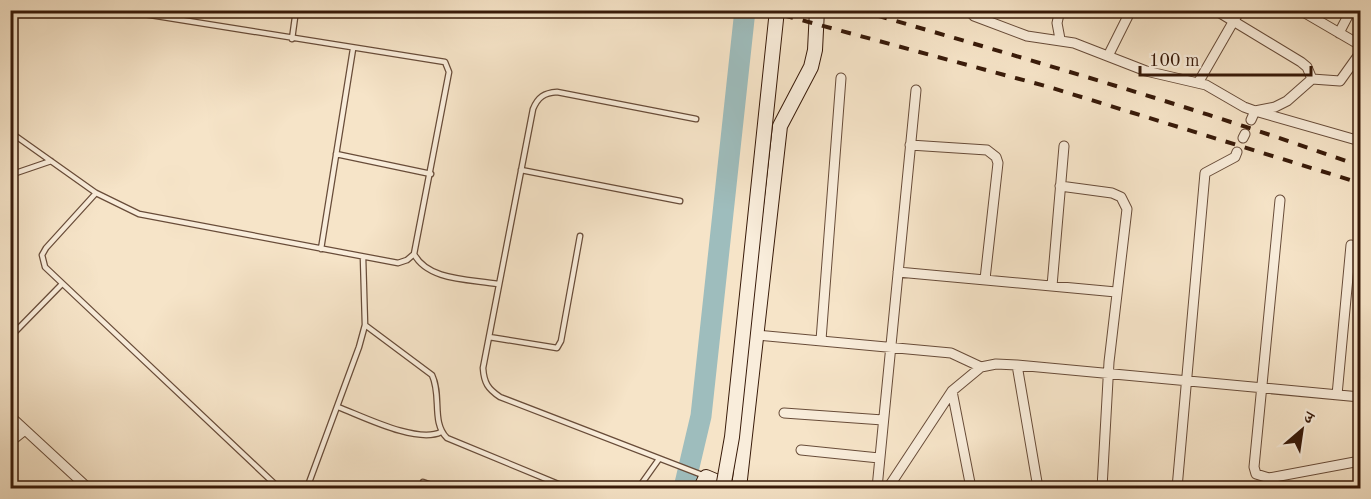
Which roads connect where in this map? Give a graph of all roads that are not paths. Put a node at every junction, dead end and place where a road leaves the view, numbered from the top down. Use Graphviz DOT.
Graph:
graph roads {
  1 [pos="119,10"];
  2 [pos="296,10"];
  3 [pos="777,10"];
  4 [pos="817,10"];
  5 [pos="968,10"];
  6 [pos="1060,10"];
  7 [pos="1131,10"];
  8 [pos="1215,10"];
  9 [pos="1240,10"];
  10 [pos="1300,10"];
  11 [pos="1351,10"];
  12 [pos="1233,21"];
  13 [pos="1339,33"];
  14 [pos="292,39"];
  15 [pos="1060,39"];
  16 [pos="1360,45"];
  17 [pos="353,50"];
  18 [pos="1360,53"];
  19 [pos="1108,56"];
  20 [pos="842,78"];
  21 [pos="1312,79"];
  22 [pos="1198,82"];
  23 [pos="916,90"];
  24 [pos="1253,115"];
  25 [pos="696,119"];
  26 [pos="10,132"];
  27 [pos="1360,141"];
  28 [pos="910,145"];
  29 [pos="1064,146"];
  30 [pos="1237,152"];
  31 [pos="336,154"];
  32 [pos="51,161"];
  33 [pos="521,170"];
  34 [pos="431,174"];
  35 [pos="10,175"];
  36 [pos="1060,186"];
  37 [pos="96,193"];
  38 [pos="1280,200"];
  39 [pos="680,201"];
  40 [pos="580,236"];
  41 [pos="1351,244"];
  42 [pos="321,249"];
  43 [pos="414,254"];
  44 [pos="363,257"];
  45 [pos="898,272"];
  46 [pos="985,279"];
  47 [pos="498,284"];
  48 [pos="62,285"];
  49 [pos="1052,286"];
  50 [pos="1116,292"];
  51 [pos="365,325"];
  52 [pos="15,332"];
  53 [pos="756,335"];
  54 [pos="489,337"];
  55 [pos="820,340"];
  56 [pos="891,346"];
  57 [pos="1017,365"];
  58 [pos="981,367"];
  59 [pos="1110,374"];
  60 [pos="1188,381"];
  61 [pos="1261,387"];
  62 [pos="952,392"];
  63 [pos="1337,395"];
  64 [pos="1360,397"];
  65 [pos="338,407"];
  66 [pos="784,413"];
  67 [pos="10,416"];
  68 [pos="883,420"];
  69 [pos="25,430"];
  70 [pos="441,432"];
  71 [pos="10,442"];
  72 [pos="801,450"];
  73 [pos="879,458"];
  74 [pos="659,459"];
  75 [pos="1360,461"];
  76 [pos="701,479"];
  77 [pos="423,482"];
  78 [pos="642,483"];
  79 [pos="10,484"];
  80 [pos="15,489"];
  81 [pos="87,489"];
  82 [pos="279,489"];
  83 [pos="307,489"];
  84 [pos="440,489"];
  85 [pos="568,489"];
  86 [pos="723,489"];
  87 [pos="732,489"];
  88 [pos="740,489"];
  89 [pos="877,489"];
  90 [pos="888,489"];
  91 [pos="971,489"];
  92 [pos="1038,489"];
  93 [pos="1102,489"];
  94 [pos="1177,489"];
  1 -- 14 [label="lane"];
  2 -- 14 [label="lane"];
  3 -- 86 [label="street, bridge"];
  4 -- 53 [label="street"];
  5 -- 15 [label="street"];
  6 -- 15 [label="street"];
  7 -- 19 [label="street"];
  8 -- 12 [label="street"];
  9 -- 12 [label="street"];
  10 -- 13 [label="street"];
  11 -- 13 [label="street"];
  12 -- 21 [label="street"];
  12 -- 22 [label="street"];
  13 -- 16 [label="street"];
  14 -- 17 [label="lane"];
  15 -- 19 [label="street"];
  17 -- 31 [label="lane"];
  17 -- 34 [label="lane"];
  18 -- 21 [label="street"];
  19 -- 22 [label="street"];
  20 -- 55 [label="street"];
  21 -- 24 [label="street"];
  22 -- 24 [label="street"];
  23 -- 28 [label="street"];
  24 -- 27 [label="street"];
  25 -- 33 [label="lane"];
  26 -- 32 [label="lane"];
  28 -- 45 [label="street"];
  28 -- 46 [label="street"];
  29 -- 36 [label="street"];
  30 -- 60 [label="street"];
  31 -- 34 [label="lane"];
  31 -- 42 [label="lane"];
  32 -- 35 [label="lane"];
  32 -- 37 [label="lane"];
  33 -- 39 [label="lane"];
  33 -- 47 [label="lane"];
  34 -- 43 [label="lane"];
  36 -- 49 [label="street"];
  36 -- 50 [label="street"];
  37 -- 42 [label="lane"];
  37 -- 48 [label="lane"];
  38 -- 61 [label="street"];
  40 -- 54 [label="lane"];
  41 -- 63 [label="street"];
  42 -- 44 [label="lane"];
  43 -- 44 [label="lane"];
  43 -- 47 [label="lane"];
  44 -- 51 [label="lane"];
  45 -- 46 [label="street"];
  45 -- 56 [label="street"];
  46 -- 49 [label="street"];
  47 -- 54 [label="lane"];
  48 -- 52 [label="lane"];
  48 -- 82 [label="lane"];
  49 -- 50 [label="street"];
  50 -- 59 [label="street"];
  51 -- 65 [label="lane"];
  51 -- 70 [label="lane"];
  53 -- 55 [label="street"];
  53 -- 88 [label="street"];
  54 -- 74 [label="lane"];
  55 -- 56 [label="street"];
  56 -- 58 [label="street"];
  56 -- 68 [label="street"];
  57 -- 58 [label="street"];
  57 -- 59 [label="street"];
  57 -- 92 [label="street"];
  58 -- 62 [label="street"];
  59 -- 60 [label="street"];
  59 -- 93 [label="street"];
  60 -- 61 [label="street"];
  60 -- 94 [label="street"];
  61 -- 63 [label="street"];
  61 -- 75 [label="street"];
  62 -- 90 [label="street"];
  62 -- 91 [label="street"];
  63 -- 64 [label="street"];
  65 -- 70 [label="lane"];
  65 -- 83 [label="lane"];
  66 -- 68 [label="street"];
  67 -- 69 [label="street"];
  68 -- 73 [label="street"];
  69 -- 71 [label="street"];
  69 -- 81 [label="street"];
  70 -- 85 [label="lane"];
  72 -- 73 [label="street"];
  73 -- 89 [label="street"];
  74 -- 76 [label="lane"];
  74 -- 78 [label="lane"];
  76 -- 87 [label="street"];
  77 -- 84 [label="lane"];
  79 -- 80 [label="street"];
}
